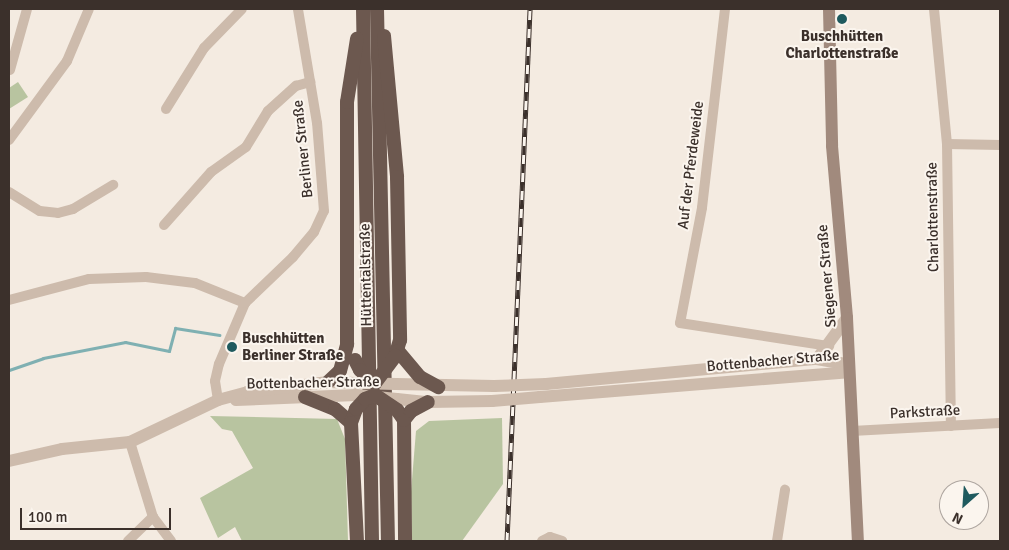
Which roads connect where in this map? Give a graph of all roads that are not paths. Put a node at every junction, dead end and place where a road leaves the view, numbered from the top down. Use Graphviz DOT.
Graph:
graph roads {
  1 [pos="27,9"];
  2 [pos="89,9"];
  3 [pos="242,9"];
  4 [pos="298,9"];
  5 [pos="362,9"];
  6 [pos="378,9"];
  7 [pos="725,9"];
  8 [pos="829,9"];
  9 [pos="934,9"];
  10 [pos="10,70"];
  11 [pos="310,82"];
  12 [pos="166,109"];
  13 [pos="9,140"];
  14 [pos="947,144"];
  15 [pos="1000,145"];
  16 [pos="113,185"];
  17 [pos="9,192"];
  18 [pos="164,225"];
  19 [pos="9,300"];
  20 [pos="245,303"];
  21 [pos="847,318"];
  22 [pos="347,344"];
  23 [pos="829,346"];
  24 [pos="397,353"];
  25 [pos="817,359"];
  26 [pos="848,372"];
  27 [pos="328,382"];
  28 [pos="438,387"];
  29 [pos="377,394"];
  30 [pos="305,397"];
  31 [pos="218,400"];
  32 [pos="428,402"];
  33 [pos="351,423"];
  34 [pos="1000,423"];
  35 [pos="951,426"];
  36 [pos="852,432"];
  37 [pos="130,442"];
  38 [pos="9,461"];
  39 [pos="785,490"];
  40 [pos="153,517"];
  41 [pos="128,541"];
  42 [pos="171,541"];
  43 [pos="357,541"];
  44 [pos="372,541"];
  45 [pos="388,541"];
  46 [pos="405,541"];
  47 [pos="542,541"];
  48 [pos="562,541"];
  49 [pos="777,541"];
  50 [pos="858,541"];
  1 -- 10 [label="street"];
  2 -- 13 [label="street"];
  3 -- 12 [label="street"];
  4 -- 11 [label="street, Berliner Straße"];
  5 -- 22 [label="highway"];
  5 -- 44 [label="highway, Hüttentalstraße"];
  6 -- 24 [label="highway"];
  6 -- 45 [label="highway, Hüttentalstraße"];
  7 -- 23 [label="street, Auf der Pferdeweide"];
  8 -- 21 [label="main road, Siegener Straße"];
  9 -- 14 [label="street, Charlottenstraße"];
  11 -- 18 [label="street"];
  11 -- 20 [label="street, Berliner Straße"];
  14 -- 15 [label="street"];
  14 -- 35 [label="street, Charlottenstraße"];
  16 -- 17 [label="street"];
  19 -- 20 [label="street"];
  20 -- 31 [label="street, Berliner Straße"];
  21 -- 23 [label="street"];
  21 -- 26 [label="main road, Siegener Straße"];
  22 -- 27 [label="highway"];
  22 -- 29 [label="highway, bridge"];
  23 -- 25 [label="street"];
  24 -- 28 [label="highway"];
  24 -- 29 [label="highway, bridge"];
  25 -- 26 [label="street, Bottenbacher Straße"];
  25 -- 28 [label="street, Bottenbacher Straße, bridge"];
  26 -- 32 [label="street, Bottenbacher Straße, bridge"];
  26 -- 36 [label="main road, Siegener Straße"];
  27 -- 29 [label="street, Bottenbacher Straße"];
  27 -- 31 [label="street, Bottenbacher Straße"];
  28 -- 29 [label="street, Bottenbacher Straße"];
  29 -- 30 [label="street, Bottenbacher Straße"];
  29 -- 32 [label="street, Bottenbacher Straße"];
  29 -- 32 [label="highway"];
  29 -- 33 [label="highway"];
  29 -- 46 [label="highway"];
  30 -- 31 [label="street, Bottenbacher Straße"];
  30 -- 33 [label="highway"];
  31 -- 37 [label="street, Bottenbacher Straße"];
  33 -- 43 [label="highway"];
  34 -- 35 [label="street, Parkstraße"];
  35 -- 36 [label="street, Parkstraße"];
  36 -- 50 [label="main road, Siegener Straße"];
  37 -- 38 [label="street, Bottenbacher Straße"];
  37 -- 40 [label="street"];
  39 -- 49 [label="street"];
  40 -- 41 [label="street"];
  40 -- 42 [label="street"];
  47 -- 48 [label="street"];
}
